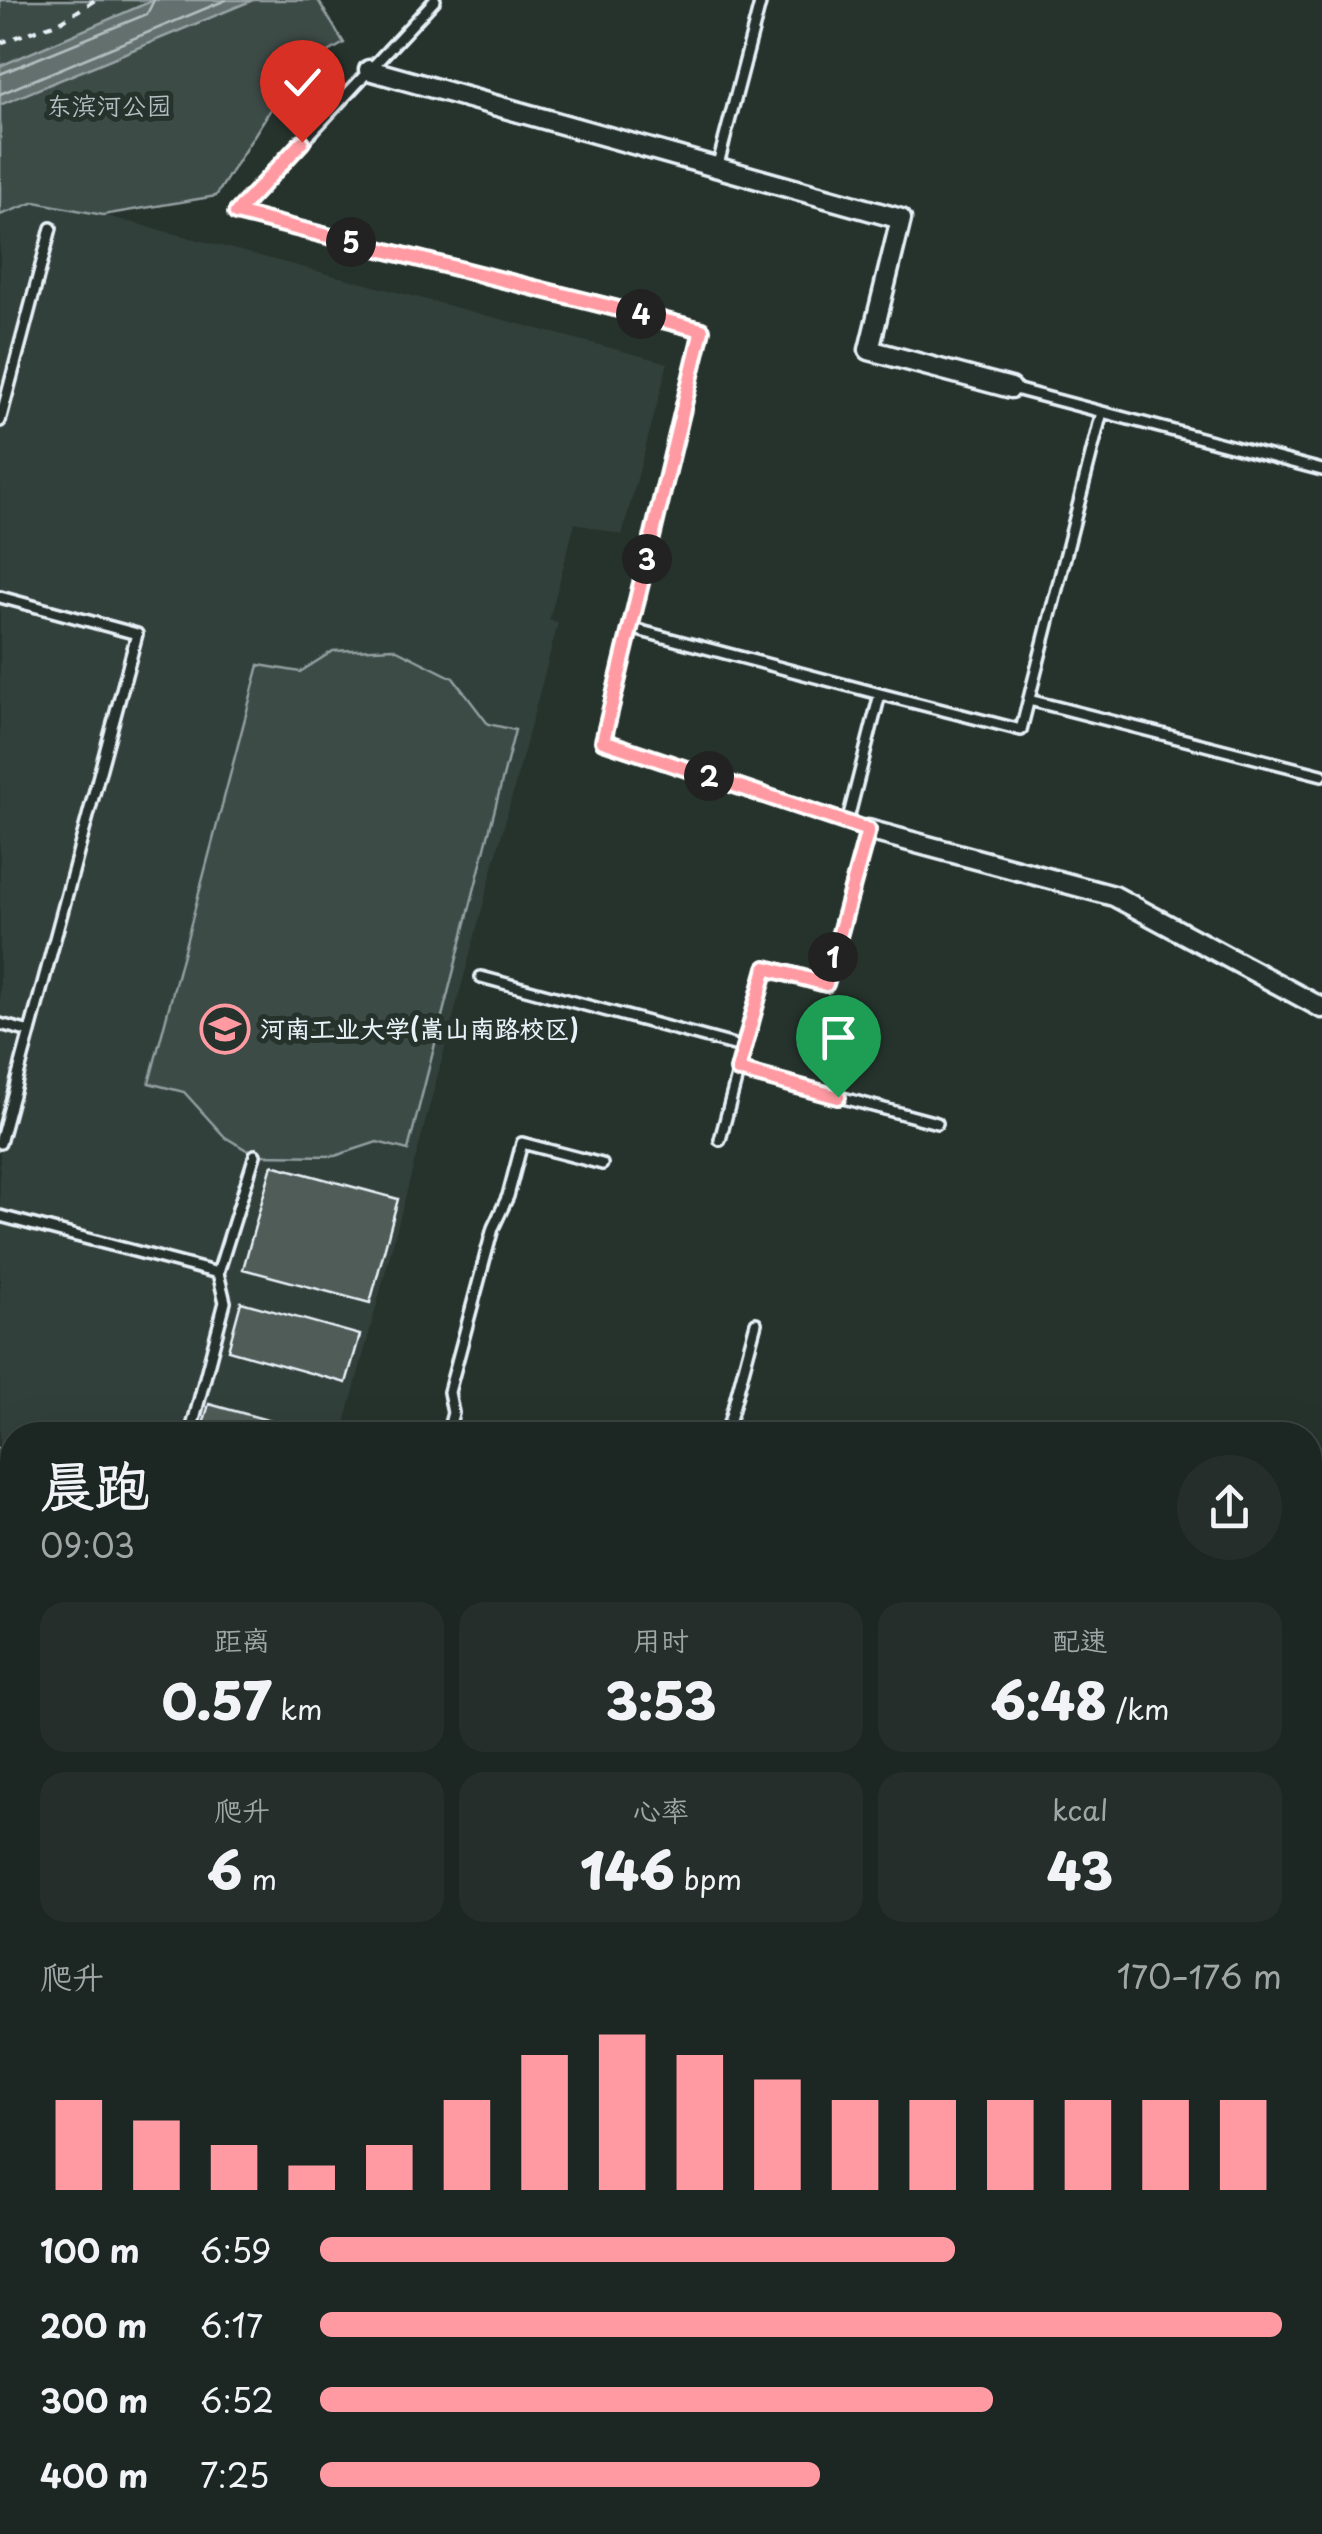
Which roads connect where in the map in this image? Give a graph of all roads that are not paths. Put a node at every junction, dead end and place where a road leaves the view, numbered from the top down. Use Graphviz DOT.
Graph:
graph roads {
  1 [pos="435,0"];
  2 [pos="761,0"];
  3 [pos="369,70"];
  4 [pos="717,168"];
  5 [pos="50,228"];
  6 [pos="1012,388"];
  7 [pos="1102,412"];
  8 [pos="0,421"];
  9 [pos="1322,470"];
  10 [pos="0,596"];
  11 [pos="640,631"];
  12 [pos="880,694"];
  13 [pos="1029,700"];
  14 [pos="1322,775"];
  15 [pos="847,823"];
  16 [pos="868,830"];
  17 [pos="481,976"];
  18 [pos="1322,1008"];
  19 [pos="0,1024"];
  20 [pos="30,1032"];
  21 [pos="745,1048"];
  22 [pos="738,1070"];
  23 [pos="937,1124"];
  24 [pos="720,1140"];
  25 [pos="0,1143"];
  26 [pos="255,1155"];
  27 [pos="602,1164"];
  28 [pos="0,1216"];
  29 [pos="218,1273"];
  30 [pos="756,1323"];
  31 [pos="193,1422"];
  32 [pos="451,1422"];
  33 [pos="729,1422"];
  34 [pos="64,2534"];
  35 [pos="77,2534"];
  1 -- 3 [label="lane"];
  2 -- 4 [label="lane"];
  3 -- 4 [label="street"];
  3 -- 15 [label="lane"];
  4 -- 6 [label="street"];
  5 -- 8 [label="lane"];
  6 -- 7 [label="lane"];
  7 -- 9 [label="lane"];
  7 -- 13 [label="lane"];
  10 -- 20 [label="lane"];
  11 -- 12 [label="lane"];
  12 -- 13 [label="lane"];
  12 -- 15 [label="lane"];
  13 -- 14 [label="lane"];
  15 -- 16 [label="lane"];
  16 -- 18 [label="street"];
  16 -- 21 [label="lane"];
  17 -- 21 [label="lane"];
  19 -- 20 [label="lane"];
  20 -- 25 [label="lane"];
  21 -- 22 [label="lane"];
  22 -- 23 [label="lane"];
  22 -- 24 [label="lane"];
  26 -- 29 [label="lane"];
  27 -- 32 [label="lane"];
  28 -- 29 [label="lane"];
  29 -- 31 [label="lane"];
  30 -- 33 [label="lane"];
  34 -- 35 [label="lane"];
}
